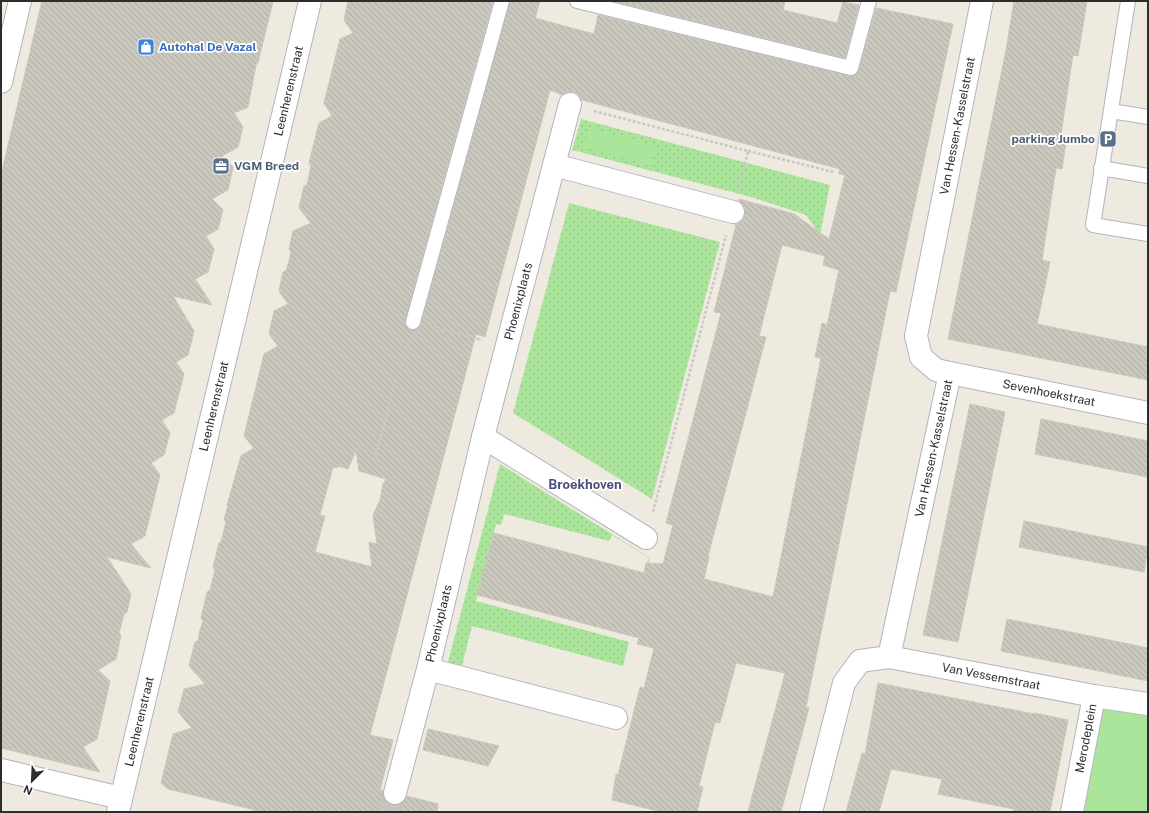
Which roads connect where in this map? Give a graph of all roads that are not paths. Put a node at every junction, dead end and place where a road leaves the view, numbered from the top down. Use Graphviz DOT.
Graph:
graph roads {
  1 [pos="20,1"];
  2 [pos="310,1"];
  3 [pos="502,1"];
  4 [pos="577,1"];
  5 [pos="869,1"];
  6 [pos="982,1"];
  7 [pos="1128,1"];
  8 [pos="1,82"];
  9 [pos="570,104"];
  10 [pos="1111,111"];
  11 [pos="1148,117"];
  12 [pos="554,165"];
  13 [pos="1102,168"];
  14 [pos="1148,176"];
  15 [pos="732,212"];
  16 [pos="1148,234"];
  17 [pos="413,322"];
  18 [pos="950,373"];
  19 [pos="1148,413"];
  20 [pos="482,437"];
  21 [pos="646,538"];
  22 [pos="888,657"];
  23 [pos="428,669"];
  24 [pos="1094,696"];
  25 [pos="1148,704"];
  26 [pos="616,718"];
  27 [pos="1,770"];
  28 [pos="395,793"];
  29 [pos="120,808"];
  30 [pos="811,812"];
  31 [pos="1072,812"];
  1 -- 8 [label="street"];
  2 -- 29 [label="street, Leenherenstraat"];
  3 -- 17 [label="lane"];
  4 -- 5 [label="lane"];
  6 -- 18 [label="street, Van Hessen-Kasselstraat"];
  7 -- 10 [label="lane"];
  9 -- 12 [label="street, Phoenixplaats"];
  10 -- 11 [label="lane"];
  10 -- 13 [label="lane"];
  12 -- 15 [label="street"];
  12 -- 20 [label="street, Phoenixplaats"];
  13 -- 14 [label="lane"];
  13 -- 16 [label="lane"];
  18 -- 19 [label="street, Sevenhoekstraat"];
  18 -- 22 [label="street, Van Hessen-Kasselstraat"];
  20 -- 21 [label="street"];
  20 -- 23 [label="street, Phoenixplaats"];
  22 -- 24 [label="street, Van Vessemstraat"];
  22 -- 30 [label="street"];
  23 -- 26 [label="street, Phoenixplaats"];
  23 -- 28 [label="street, Phoenixplaats"];
  24 -- 25 [label="street, Merodeplein"];
  24 -- 31 [label="street, Merodeplein"];
  27 -- 29 [label="street"];
}
